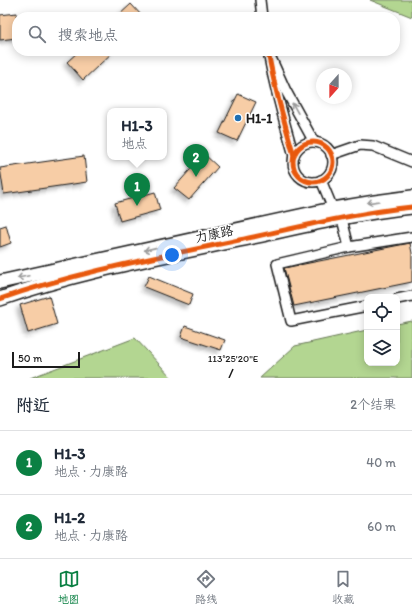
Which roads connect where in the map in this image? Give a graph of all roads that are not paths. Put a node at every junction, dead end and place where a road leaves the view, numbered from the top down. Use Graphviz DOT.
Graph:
graph roads {
  1 [pos="260,0"];
  2 [pos="261,12"];
  3 [pos="269,56"];
  4 [pos="270,56"];
  5 [pos="314,142"];
  6 [pos="331,155"];
  7 [pos="294,156"];
  8 [pos="412,162"];
  9 [pos="321,180"];
  10 [pos="412,197"];
  11 [pos="412,207"];
  12 [pos="337,214"];
  13 [pos="412,238"];
  14 [pos="349,247"];
  15 [pos="0,282"];
  16 [pos="412,296"];
  17 [pos="400,298"];
  18 [pos="0,299"];
  19 [pos="364,307"];
  1 -- 2 [label="street"];
  3 -- 7 [label="street"];
  5 -- 4 [label="street, one-way"];
  5 -- 6 [label="street"];
  5 -- 7 [label="street"];
  6 -- 8 [label="street"];
  6 -- 9 [label="street"];
  7 -- 9 [label="street"];
  9 -- 12 [label="street"];
  10 -- 12 [label="street, 力康路, one-way"];
  11 -- 12 [label="street, 力康路"];
  12 -- 14 [label="street"];
  12 -- 15 [label="street, 力康路, one-way"];
  12 -- 18 [label="street, 力康路"];
  13 -- 14 [label="street"];
  14 -- 19 [label="street"];
  16 -- 17 [label="street"];
}
